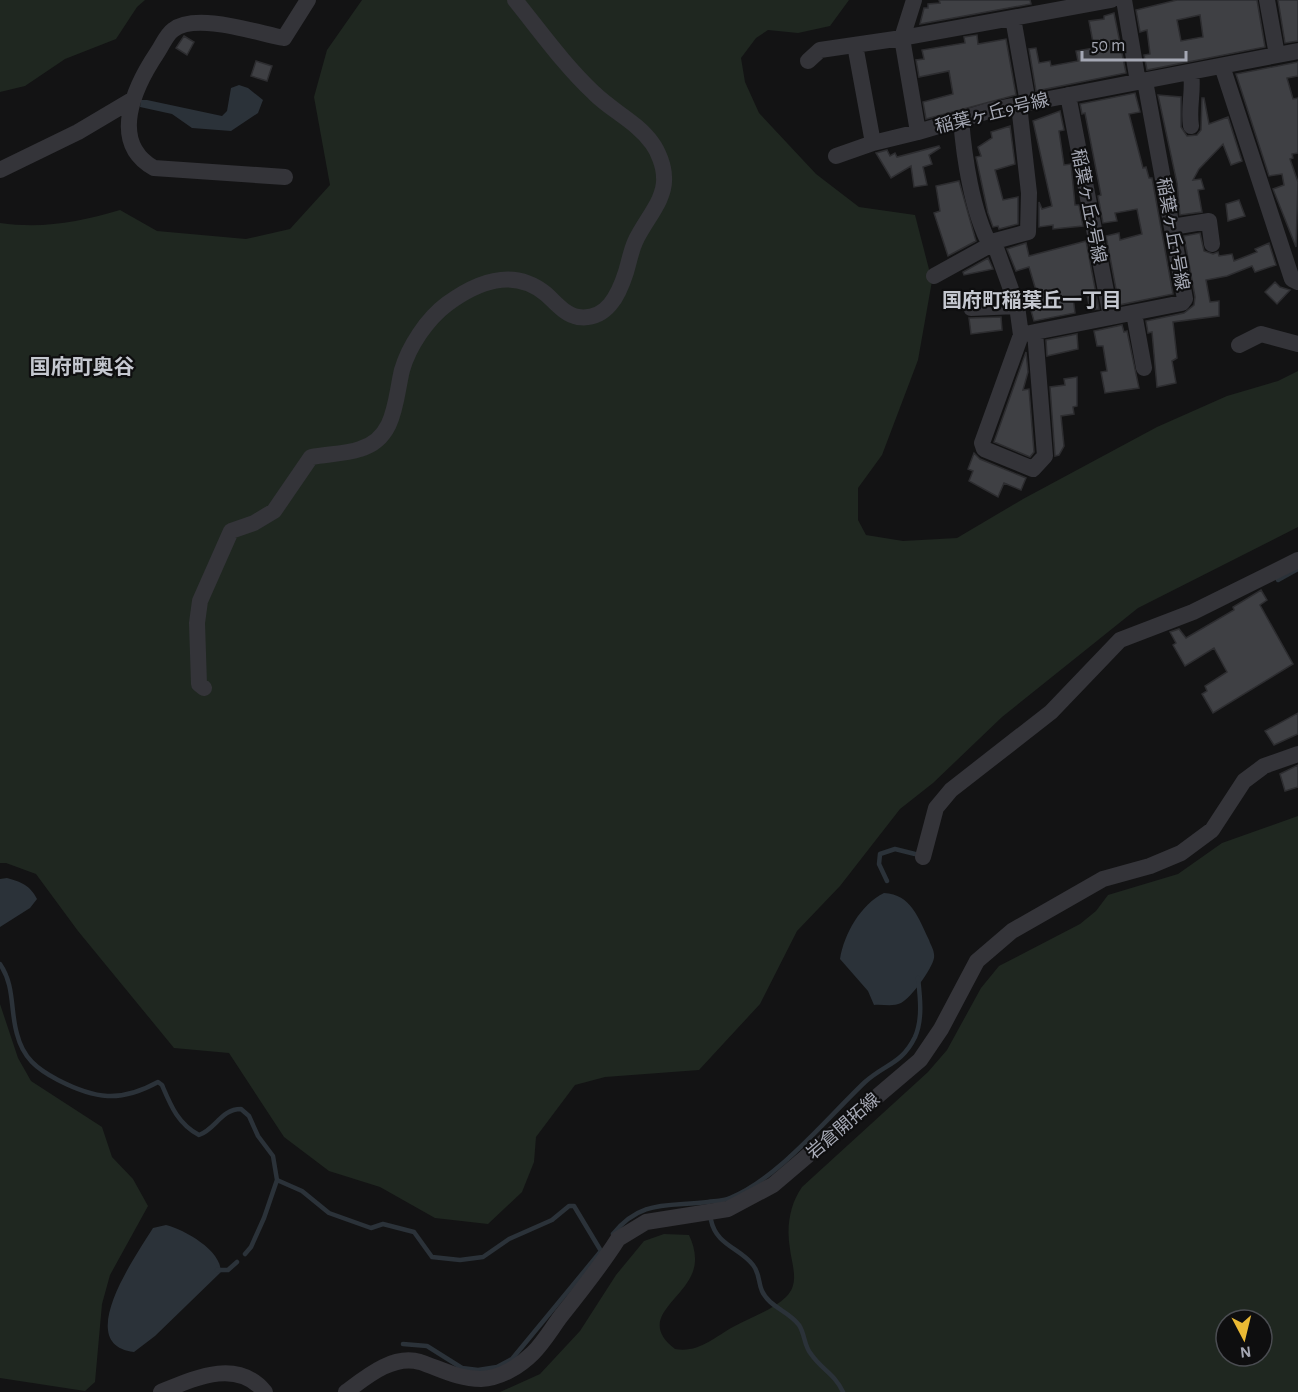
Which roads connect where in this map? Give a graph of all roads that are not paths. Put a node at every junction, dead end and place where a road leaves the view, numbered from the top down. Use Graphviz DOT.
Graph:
graph roads {
  1 [pos="308,0"];
  2 [pos="514,0"];
  3 [pos="915,0"];
  4 [pos="1111,0"];
  5 [pos="1124,0"];
  6 [pos="1267,0"];
  7 [pos="1013,18"];
  8 [pos="902,38"];
  9 [pos="855,45"];
  10 [pos="1298,51"];
  11 [pos="1277,55"];
  12 [pos="808,61"];
  13 [pos="1222,66"];
  14 [pos="1191,72"];
  15 [pos="1142,81"];
  16 [pos="1068,95"];
  17 [pos="132,100"];
  18 [pos="1024,104"];
  19 [pos="961,119"];
  20 [pos="1191,126"];
  21 [pos="918,132"];
  22 [pos="873,143"];
  23 [pos="836,156"];
  24 [pos="0,170"];
  25 [pos="285,177"];
  26 [pos="1172,227"];
  27 [pos="1212,244"];
  28 [pos="990,245"];
  29 [pos="934,276"];
  30 [pos="1298,282"];
  31 [pos="1017,306"];
  32 [pos="972,308"];
  33 [pos="1134,313"];
  34 [pos="1110,317"];
  35 [pos="1028,334"];
  36 [pos="1298,344"];
  37 [pos="1239,345"];
  38 [pos="1143,368"];
  39 [pos="1298,560"];
  40 [pos="204,688"];
  41 [pos="1298,754"];
  42 [pos="923,857"];
  43 [pos="161,1392"];
  44 [pos="266,1392"];
  45 [pos="346,1392"];
  1 -- 17 [label="street"];
  2 -- 40 [label="street"];
  3 -- 8 [label="street"];
  4 -- 7 [label="street"];
  5 -- 15 [label="street, 稲葉ヶ丘1号線"];
  6 -- 11 [label="street"];
  7 -- 8 [label="street"];
  7 -- 18 [label="street"];
  8 -- 9 [label="street"];
  8 -- 21 [label="street, 稲葉ヶ丘9号線"];
  9 -- 12 [label="street"];
  9 -- 22 [label="street"];
  10 -- 11 [label="street, 稲葉ヶ丘9号線"];
  11 -- 13 [label="street, 稲葉ヶ丘9号線"];
  13 -- 14 [label="street, 稲葉ヶ丘9号線"];
  13 -- 30 [label="street"];
  14 -- 15 [label="street, 稲葉ヶ丘9号線"];
  14 -- 20 [label="street"];
  15 -- 16 [label="street, 稲葉ヶ丘9号線"];
  15 -- 26 [label="street, 稲葉ヶ丘1号線"];
  16 -- 18 [label="street, 稲葉ヶ丘9号線"];
  16 -- 34 [label="street, 稲葉ヶ丘2号線"];
  17 -- 24 [label="street"];
  17 -- 25 [label="street"];
  18 -- 19 [label="street, 稲葉ヶ丘9号線"];
  18 -- 28 [label="street"];
  19 -- 21 [label="street, 稲葉ヶ丘9号線"];
  19 -- 28 [label="street"];
  21 -- 22 [label="street"];
  22 -- 23 [label="street"];
  26 -- 27 [label="street"];
  26 -- 33 [label="street, 稲葉ヶ丘1号線"];
  28 -- 29 [label="street"];
  28 -- 31 [label="street"];
  31 -- 32 [label="street"];
  31 -- 35 [label="street"];
  33 -- 34 [label="street, 稲葉ヶ丘1号線"];
  33 -- 38 [label="street"];
  34 -- 35 [label="street, 稲葉ヶ丘1号線"];
  35 -- 35 [label="street"];
  36 -- 37 [label="street"];
  39 -- 42 [label="street"];
  41 -- 45 [label="street, 岩倉開拓線"];
  43 -- 44 [label="street"];
}
